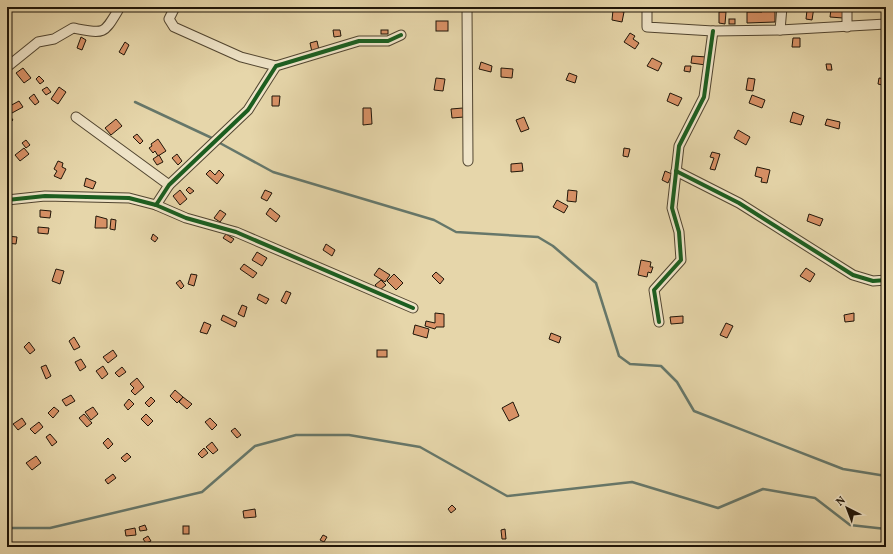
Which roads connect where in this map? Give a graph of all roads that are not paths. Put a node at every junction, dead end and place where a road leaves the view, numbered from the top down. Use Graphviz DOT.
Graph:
graph roads {
  1 [pos="120,7"];
  2 [pos="176,7"];
  3 [pos="467,7"];
  4 [pos="647,7"];
  5 [pos="782,7"];
  6 [pos="847,7"];
  7 [pos="886,24"];
  8 [pos="847,27"];
  9 [pos="713,30"];
  10 [pos="780,30"];
  11 [pos="401,35"];
  12 [pos="276,66"];
  13 [pos="7,67"];
  14 [pos="76,116"];
  15 [pos="468,161"];
  16 [pos="676,171"];
  17 [pos="169,185"];
  18 [pos="7,200"];
  19 [pos="156,205"];
  20 [pos="886,280"];
  21 [pos="413,308"];
  22 [pos="660,322"];
  1 -- 13 [label="street"];
  2 -- 12 [label="street"];
  3 -- 15 [label="street"];
  4 -- 9 [label="street"];
  5 -- 10 [label="street"];
  6 -- 8 [label="street"];
  7 -- 8 [label="street"];
  8 -- 10 [label="street"];
  9 -- 10 [label="street"];
  9 -- 16 [label="street"];
  11 -- 12 [label="street"];
  12 -- 17 [label="street"];
  14 -- 17 [label="street"];
  16 -- 20 [label="street"];
  16 -- 22 [label="street"];
  17 -- 19 [label="street"];
  18 -- 19 [label="street"];
  19 -- 21 [label="street"];
}
